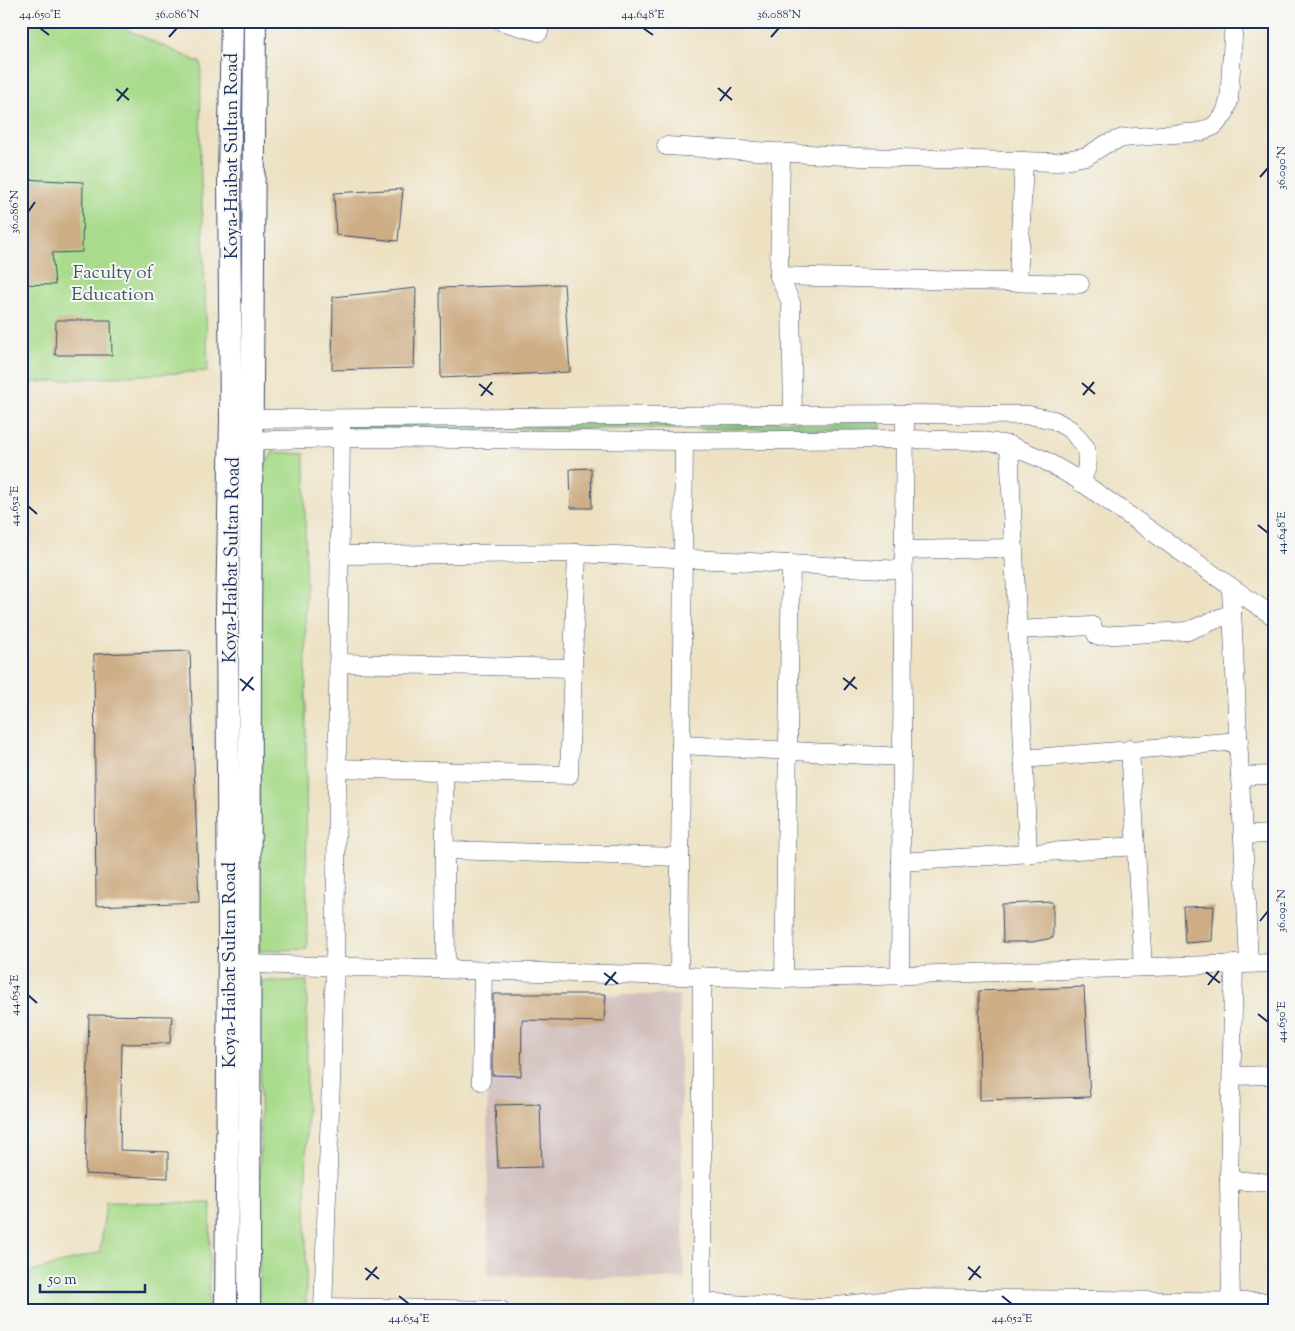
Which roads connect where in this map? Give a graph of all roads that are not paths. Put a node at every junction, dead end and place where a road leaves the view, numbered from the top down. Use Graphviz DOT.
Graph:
graph roads {
  1 [pos="232,21"];
  2 [pos="255,21"];
  3 [pos="501,21"];
  4 [pos="1234,21"];
  5 [pos="539,32"];
  6 [pos="666,146"];
  7 [pos="781,152"];
  8 [pos="1024,161"];
  9 [pos="779,276"];
  10 [pos="1018,282"];
  11 [pos="1080,284"];
  12 [pos="813,414"];
  13 [pos="905,414"];
  14 [pos="793,415"];
  15 [pos="341,417"];
  16 [pos="242,430"];
  17 [pos="341,438"];
  18 [pos="813,439"];
  19 [pos="905,439"];
  20 [pos="684,441"];
  21 [pos="1009,445"];
  22 [pos="1081,483"];
  23 [pos="1014,548"];
  24 [pos="903,550"];
  25 [pos="577,553"];
  26 [pos="340,555"];
  27 [pos="682,558"];
  28 [pos="791,564"];
  29 [pos="903,570"];
  30 [pos="1231,589"];
  31 [pos="1232,613"];
  32 [pos="1274,617"];
  33 [pos="1017,630"];
  34 [pos="338,663"];
  35 [pos="573,668"];
  36 [pos="1239,741"];
  37 [pos="681,745"];
  38 [pos="1130,749"];
  39 [pos="788,751"];
  40 [pos="902,757"];
  41 [pos="1023,759"];
  42 [pos="337,768"];
  43 [pos="444,772"];
  44 [pos="1274,775"];
  45 [pos="1240,776"];
  46 [pos="1243,834"];
  47 [pos="1274,834"];
  48 [pos="1136,846"];
  49 [pos="445,850"];
  50 [pos="1028,854"];
  51 [pos="680,857"];
  52 [pos="901,862"];
  53 [pos="1242,963"];
  54 [pos="1274,963"];
  55 [pos="249,964"];
  56 [pos="335,966"];
  57 [pos="446,968"];
  58 [pos="1143,968"];
  59 [pos="483,970"];
  60 [pos="678,975"];
  61 [pos="702,976"];
  62 [pos="900,976"];
  63 [pos="784,979"];
  64 [pos="1232,1076"];
  65 [pos="1274,1076"];
  66 [pos="481,1081"];
  67 [pos="1229,1180"];
  68 [pos="1274,1183"];
  69 [pos="1274,1302"];
  70 [pos="909,1304"];
  71 [pos="1142,1305"];
  72 [pos="1242,1305"];
  73 [pos="700,1306"];
  74 [pos="323,1308"];
  75 [pos="443,1309"];
  76 [pos="226,1310"];
  77 [pos="249,1310"];
  78 [pos="501,1310"];
  79 [pos="809,1310"];
  1 -- 16 [label="main road, Koya-Haibat Sultan Road"];
  2 -- 16 [label="main road, Koya-Haibat Sultan Road"];
  3 -- 5 [label="street"];
  4 -- 8 [label="street"];
  6 -- 7 [label="street"];
  7 -- 8 [label="street"];
  7 -- 9 [label="street"];
  8 -- 10 [label="street"];
  9 -- 10 [label="street"];
  9 -- 14 [label="street"];
  10 -- 11 [label="street"];
  12 -- 13 [label="street"];
  12 -- 14 [label="street"];
  12 -- 18 [label="street"];
  13 -- 19 [label="street"];
  13 -- 22 [label="street"];
  14 -- 15 [label="street"];
  15 -- 16 [label="street"];
  15 -- 17 [label="street"];
  16 -- 17 [label="street"];
  16 -- 55 [label="main road, Koya-Haibat Sultan Road"];
  16 -- 76 [label="main road, Koya-Haibat Sultan Road"];
  17 -- 20 [label="street"];
  17 -- 26 [label="street"];
  18 -- 19 [label="street"];
  18 -- 20 [label="street"];
  19 -- 21 [label="street"];
  19 -- 24 [label="street"];
  20 -- 27 [label="street"];
  21 -- 22 [label="street"];
  21 -- 23 [label="street"];
  22 -- 30 [label="street"];
  23 -- 24 [label="street"];
  23 -- 33 [label="street"];
  24 -- 29 [label="street"];
  25 -- 26 [label="street"];
  25 -- 27 [label="street"];
  25 -- 35 [label="street"];
  26 -- 34 [label="street"];
  27 -- 28 [label="street"];
  27 -- 37 [label="street"];
  28 -- 29 [label="street"];
  28 -- 39 [label="street"];
  29 -- 40 [label="street"];
  30 -- 31 [label="street"];
  30 -- 32 [label="street"];
  31 -- 33 [label="street"];
  31 -- 36 [label="street"];
  33 -- 41 [label="street"];
  34 -- 35 [label="street"];
  34 -- 42 [label="street"];
  35 -- 43 [label="street"];
  36 -- 38 [label="street"];
  36 -- 45 [label="street"];
  37 -- 39 [label="street"];
  37 -- 51 [label="street"];
  38 -- 41 [label="street"];
  38 -- 48 [label="street"];
  39 -- 40 [label="street"];
  39 -- 63 [label="street"];
  40 -- 52 [label="street"];
  41 -- 50 [label="street"];
  42 -- 43 [label="street"];
  42 -- 56 [label="street"];
  43 -- 49 [label="street"];
  44 -- 45 [label="street"];
  45 -- 46 [label="street"];
  46 -- 47 [label="street"];
  46 -- 53 [label="street"];
  48 -- 50 [label="street"];
  48 -- 58 [label="street"];
  49 -- 51 [label="street"];
  49 -- 57 [label="street"];
  50 -- 52 [label="street"];
  51 -- 60 [label="street"];
  52 -- 62 [label="street"];
  53 -- 54 [label="street"];
  53 -- 58 [label="street"];
  53 -- 64 [label="street"];
  55 -- 56 [label="street"];
  55 -- 77 [label="main road, Koya-Haibat Sultan Road"];
  56 -- 57 [label="street"];
  56 -- 74 [label="street"];
  57 -- 59 [label="street"];
  58 -- 62 [label="street"];
  59 -- 60 [label="street"];
  59 -- 66 [label="street"];
  60 -- 61 [label="street"];
  61 -- 63 [label="street"];
  61 -- 73 [label="street"];
  62 -- 63 [label="street"];
  64 -- 65 [label="street"];
  64 -- 67 [label="street"];
  67 -- 68 [label="street"];
  67 -- 72 [label="street"];
  69 -- 72 [label="street"];
  70 -- 71 [label="street"];
  70 -- 79 [label="street"];
  71 -- 72 [label="street"];
  73 -- 79 [label="street"];
  74 -- 75 [label="street"];
  75 -- 78 [label="street"];
}
